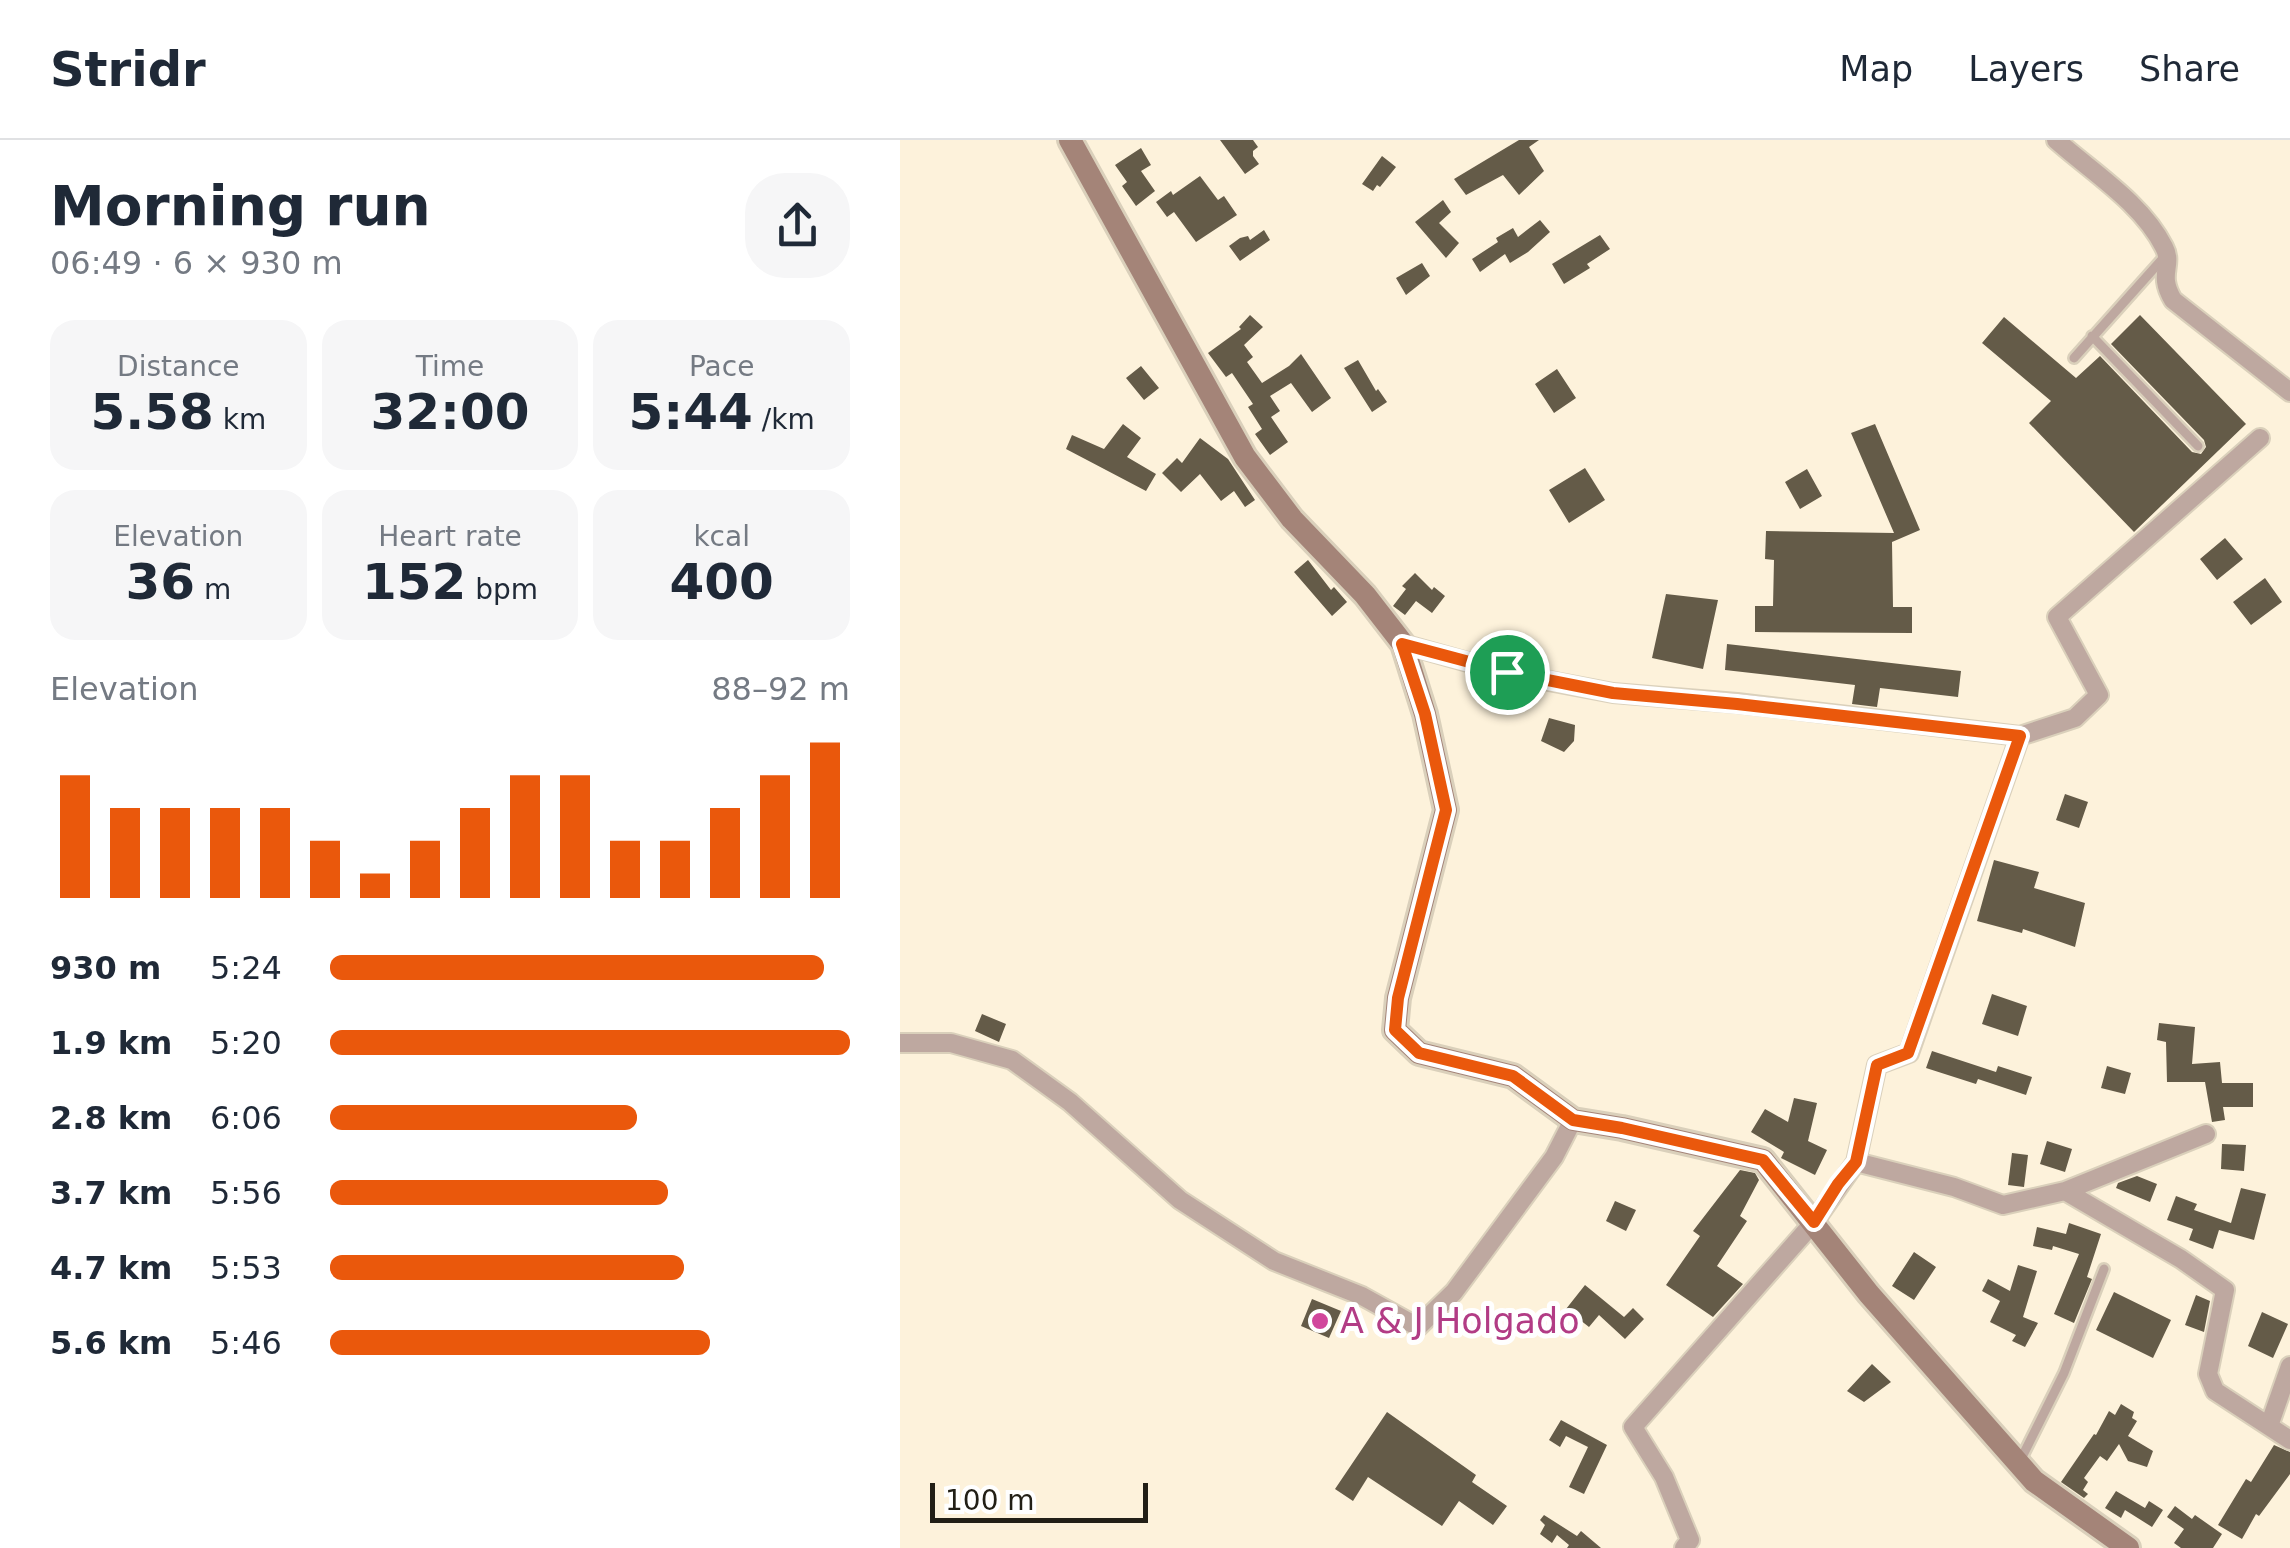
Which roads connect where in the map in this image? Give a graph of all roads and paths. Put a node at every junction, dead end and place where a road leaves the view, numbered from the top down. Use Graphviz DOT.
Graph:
graph roads {
  1 [pos="1070,140"];
  2 [pos="2056,140"];
  3 [pos="2168,253"];
  4 [pos="2092,336"];
  5 [pos="2074,358"];
  6 [pos="2290,392"];
  7 [pos="2260,438"];
  8 [pos="2198,446"];
  9 [pos="1402,644"];
  10 [pos="2020,736"];
  11 [pos="900,1044"];
  12 [pos="1573,1120"];
  13 [pos="2206,1134"];
  14 [pos="1856,1162"];
  15 [pos="2065,1190"];
  16 [pos="1814,1222"];
  17 [pos="2104,1269"];
  18 [pos="2290,1366"];
  19 [pos="2269,1426"];
  20 [pos="2290,1440"];
  21 [pos="2018,1464"];
  22 [pos="1684,1548"];
  23 [pos="2128,1548"];
  1 -- 9 [label="street"];
  2 -- 3 [label="street"];
  3 -- 4 [label="lane"];
  3 -- 6 [label="street"];
  4 -- 5 [label="lane"];
  4 -- 8 [label="lane"];
  7 -- 10 [label="street"];
  9 -- 10 [label="street"];
  9 -- 12 [label="street"];
  10 -- 14 [label="street"];
  11 -- 12 [label="street"];
  12 -- 16 [label="street"];
  13 -- 15 [label="street"];
  14 -- 15 [label="street"];
  14 -- 16 [label="street"];
  15 -- 19 [label="street"];
  16 -- 21 [label="street"];
  16 -- 22 [label="street"];
  17 -- 21 [label="lane"];
  18 -- 19 [label="street"];
  19 -- 20 [label="street"];
  21 -- 23 [label="street"];
}
